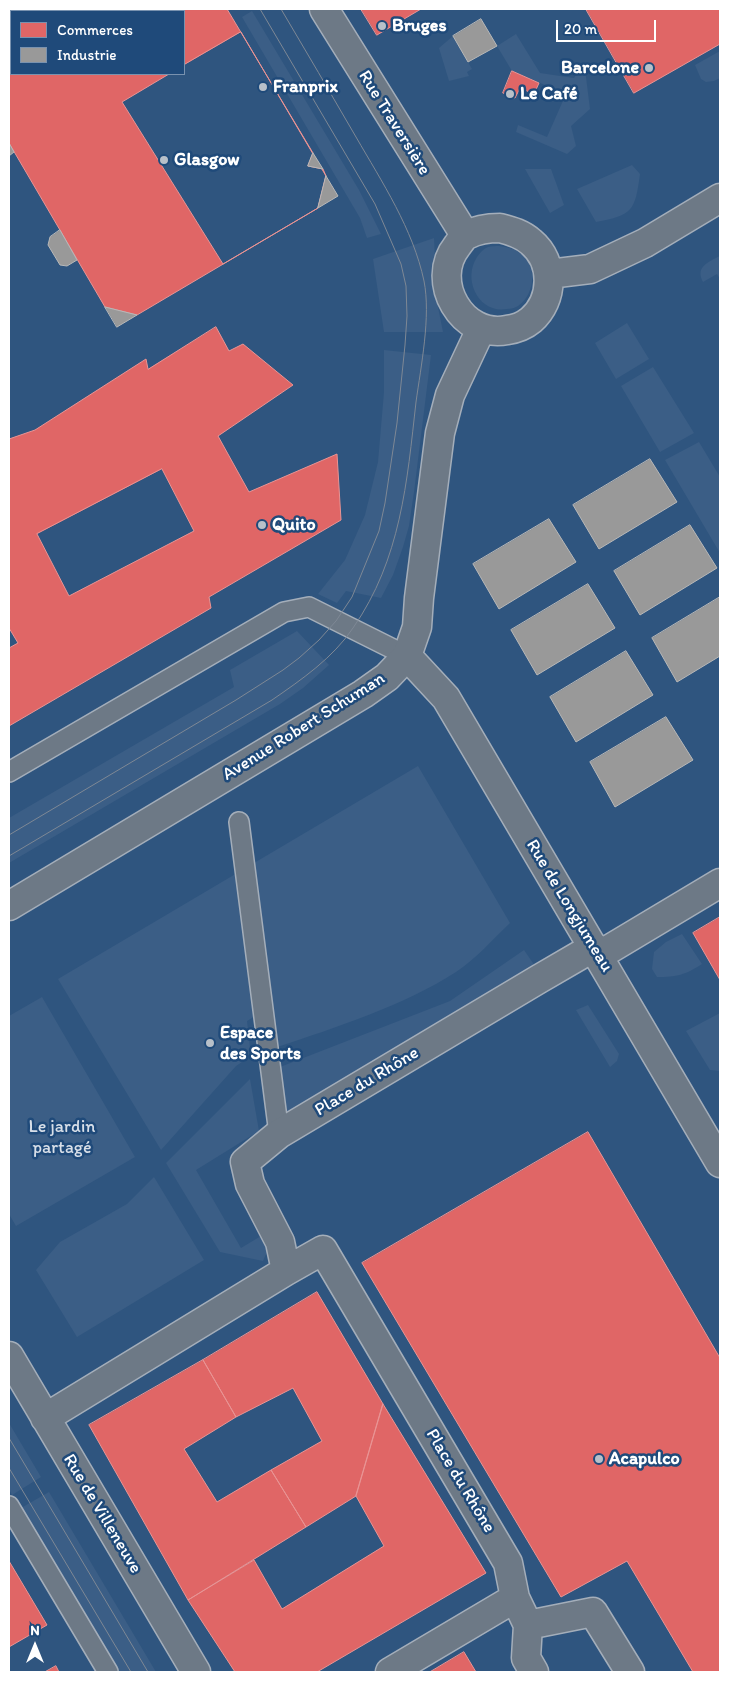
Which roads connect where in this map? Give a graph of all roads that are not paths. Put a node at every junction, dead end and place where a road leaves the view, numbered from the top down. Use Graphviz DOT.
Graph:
graph roads {
  1 [pos="324,9"];
  2 [pos="720,198"];
  3 [pos="466,235"];
  4 [pos="549,274"];
  5 [pos="480,329"];
  6 [pos="407,656"];
  7 [pos="9,772"];
  8 [pos="239,822"];
  9 [pos="720,883"];
  10 [pos="9,906"];
  11 [pos="596,952"];
  12 [pos="279,1134"];
  13 [pos="720,1163"];
  14 [pos="286,1271"];
  15 [pos="9,1356"];
  16 [pos="45,1418"];
  17 [pos="9,1506"];
  18 [pos="515,1598"];
  19 [pos="528,1625"];
  20 [pos="108,1672"];
  21 [pos="196,1672"];
  22 [pos="390,1672"];
  23 [pos="534,1672"];
  24 [pos="630,1672"];
  1 -- 3 [label="street, Rue Traversière"];
  2 -- 4 [label="street"];
  3 -- 4 [label="street"];
  3 -- 5 [label="street"];
  4 -- 5 [label="street"];
  5 -- 6 [label="street, Avenue Robert Schuman"];
  6 -- 7 [label="lane"];
  6 -- 10 [label="street, Avenue Robert Schuman"];
  6 -- 11 [label="street, Rue de Longjumeau"];
  8 -- 12 [label="lane"];
  9 -- 11 [label="street, Place du Rhône"];
  11 -- 12 [label="street, Place du Rhône"];
  11 -- 13 [label="street, Rue de Longjumeau"];
  12 -- 14 [label="street, Place du Rhône"];
  14 -- 16 [label="street, Place du Rhône"];
  14 -- 18 [label="street, Place du Rhône"];
  15 -- 16 [label="street, Rue de Villeneuve"];
  16 -- 21 [label="street, Rue de Villeneuve"];
  17 -- 20 [label="lane"];
  18 -- 19 [label="street, Place du Rhône"];
  18 -- 22 [label="street"];
  19 -- 23 [label="street, Place du Rhône"];
  19 -- 24 [label="street"];
}
